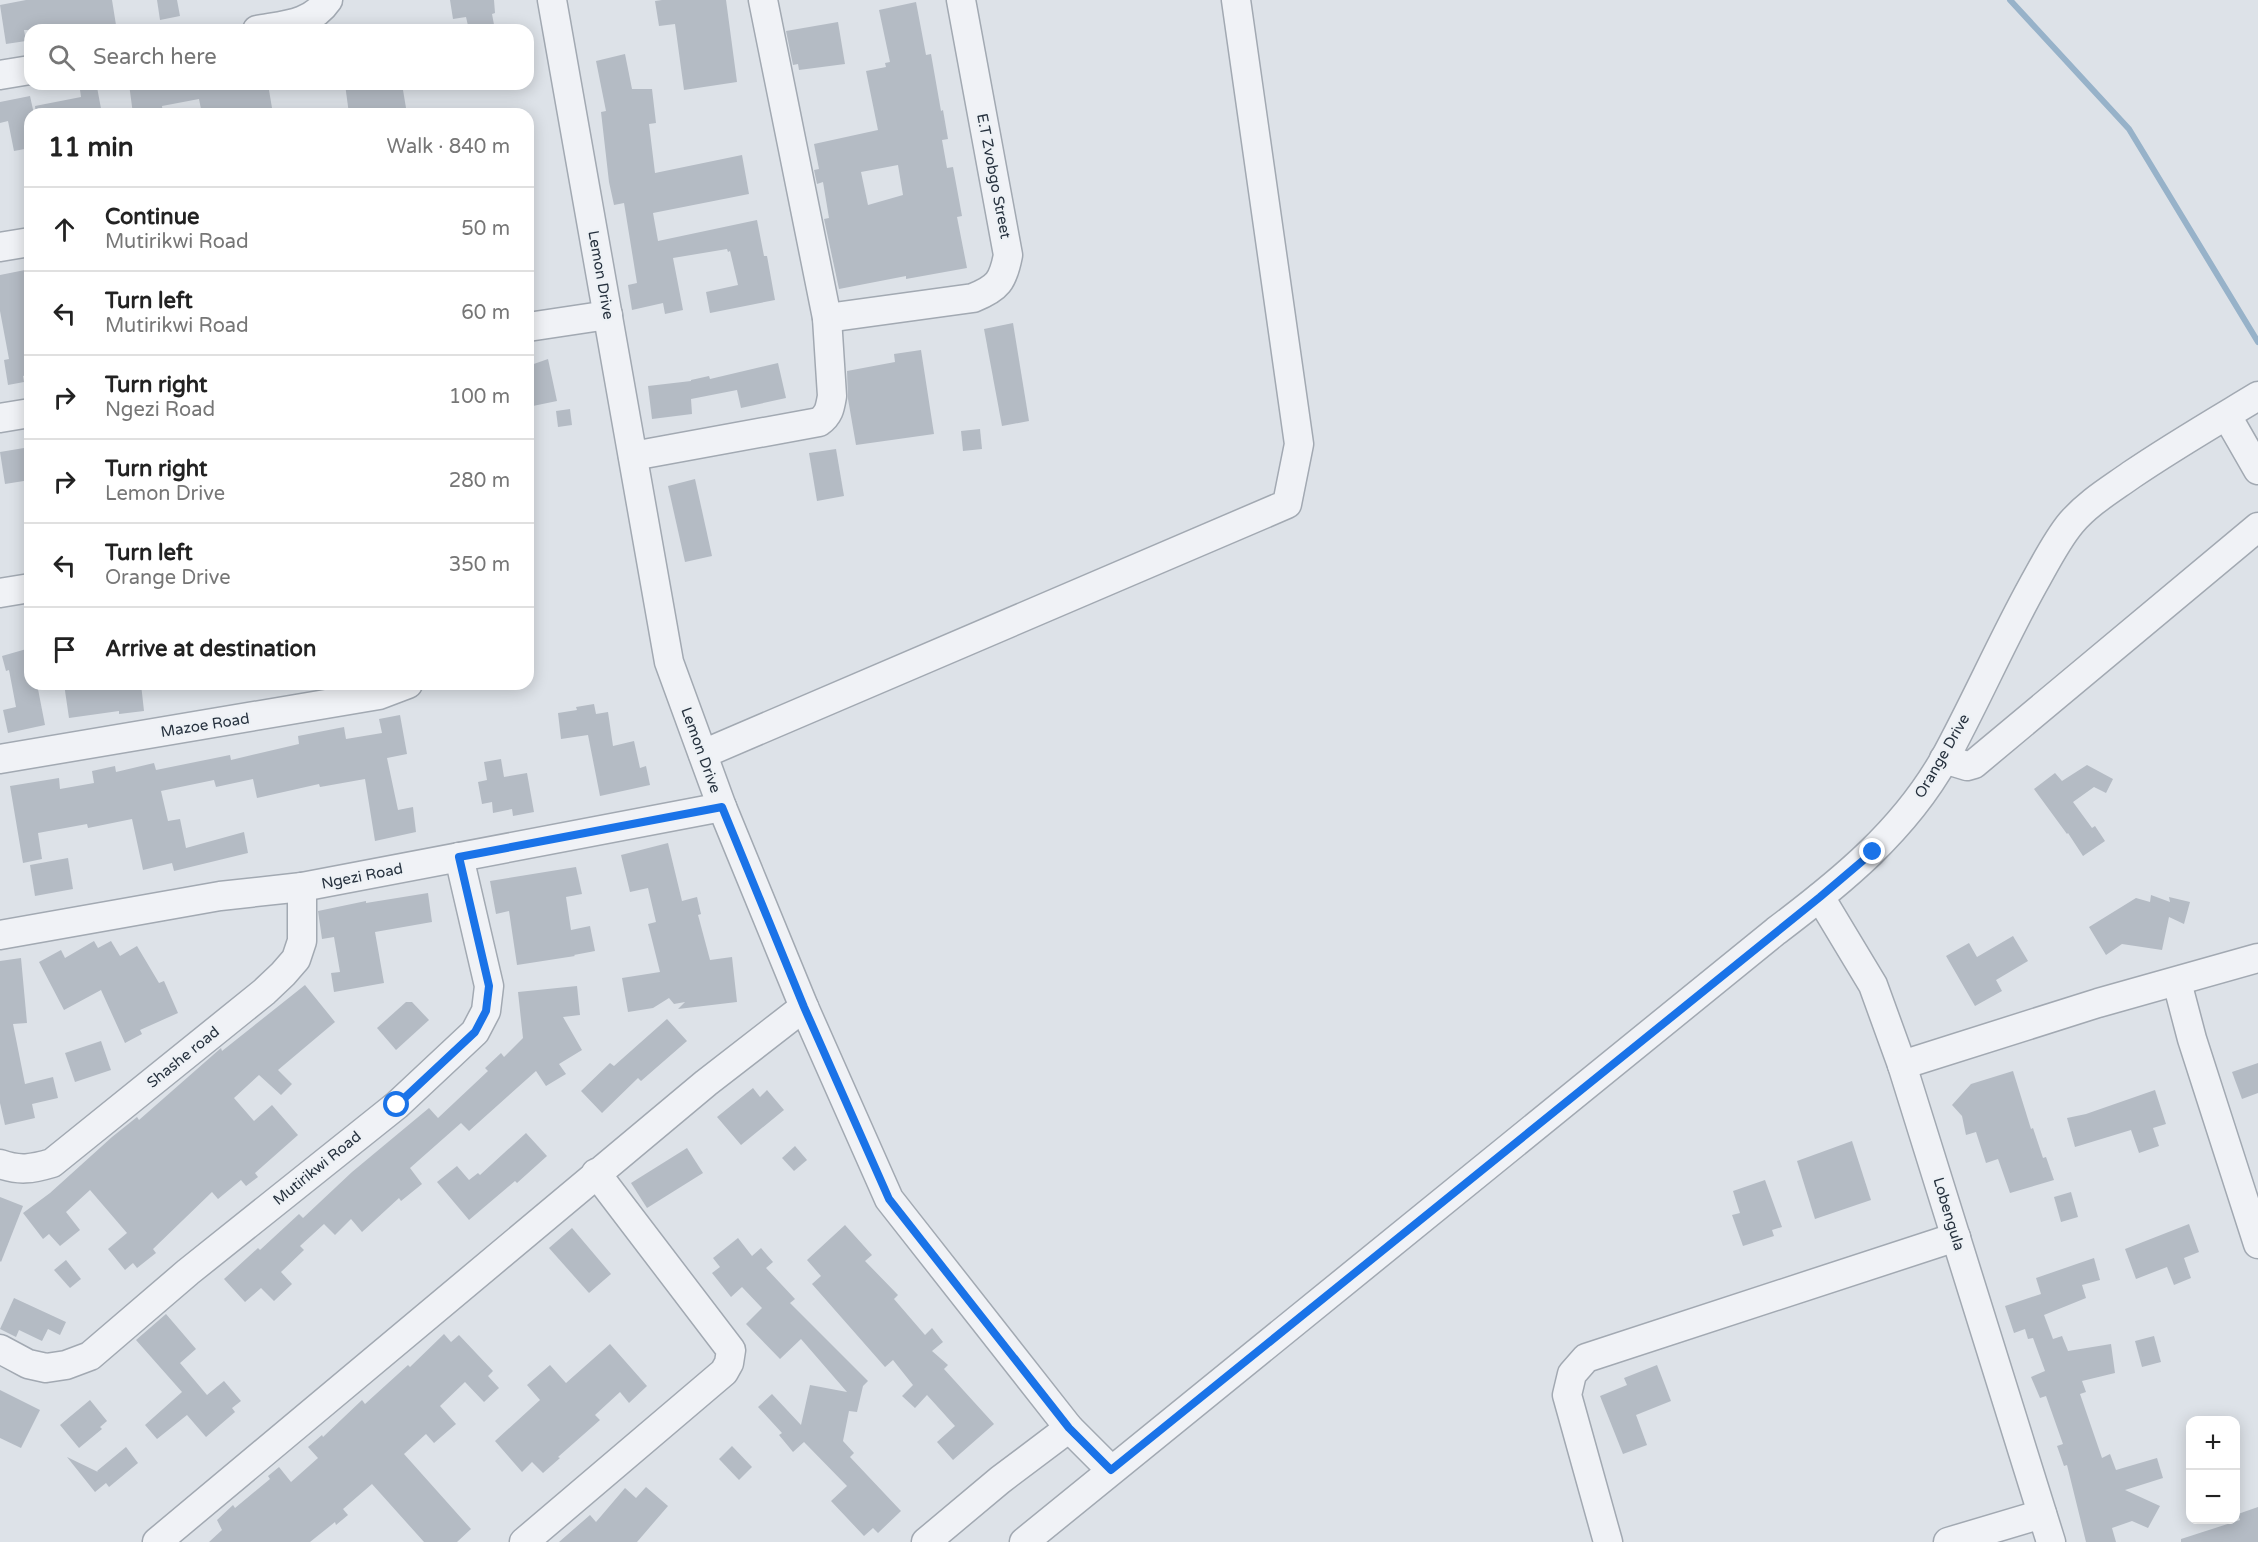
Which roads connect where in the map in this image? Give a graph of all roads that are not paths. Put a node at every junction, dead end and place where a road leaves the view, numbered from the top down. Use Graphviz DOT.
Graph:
graph roads {
  1 [pos="328,0"];
  2 [pos="552,0"];
  3 [pos="763,0"];
  4 [pos="961,0"];
  5 [pos="1236,0"];
  6 [pos="285,24"];
  7 [pos="24,71"];
  8 [pos="0,75"];
  9 [pos="24,243"];
  10 [pos="0,248"];
  11 [pos="608,315"];
  12 [pos="827,318"];
  13 [pos="534,326"];
  14 [pos="2257,397"];
  15 [pos="24,414"];
  16 [pos="2227,416"];
  17 [pos="0,418"];
  18 [pos="633,456"];
  19 [pos="2258,470"];
  20 [pos="2258,527"];
  21 [pos="24,589"];
  22 [pos="0,593"];
  23 [pos="392,690"];
  24 [pos="703,754"];
  25 [pos="0,759"];
  26 [pos="1944,759"];
  27 [pos="722,807"];
  28 [pos="459,857"];
  29 [pos="302,887"];
  30 [pos="1820,897"];
  31 [pos="0,935"];
  32 [pos="2258,958"];
  33 [pos="2177,982"];
  34 [pos="804,1007"];
  35 [pos="1902,1065"];
  36 [pos="0,1164"];
  37 [pos="596,1173"];
  38 [pos="1956,1237"];
  39 [pos="2258,1244"];
  40 [pos="0,1349"];
  41 [pos="1069,1428"];
  42 [pos="1111,1470"];
  43 [pos="2042,1514"];
  44 [pos="172,1537"];
  45 [pos="524,1542"];
  46 [pos="926,1542"];
  47 [pos="1024,1542"];
  48 [pos="1608,1542"];
  49 [pos="1948,1542"];
  50 [pos="2051,1542"];
  1 -- 6 [label="street"];
  2 -- 11 [label="street, Lemon Drive"];
  3 -- 12 [label="street"];
  4 -- 12 [label="street, E.T Zvobgo Street"];
  5 -- 24 [label="street"];
  7 -- 8 [label="street"];
  9 -- 10 [label="street"];
  11 -- 13 [label="street"];
  11 -- 18 [label="street, Lemon Drive"];
  12 -- 18 [label="street"];
  14 -- 16 [label="street, Orange Drive"];
  15 -- 17 [label="street"];
  16 -- 19 [label="street"];
  16 -- 26 [label="street, Orange Drive"];
  18 -- 24 [label="street, Lemon Drive"];
  20 -- 26 [label="street"];
  21 -- 22 [label="street"];
  23 -- 25 [label="street, Mazoe Road"];
  24 -- 27 [label="street, Lemon Drive"];
  26 -- 30 [label="street, Orange Drive"];
  27 -- 28 [label="street, Ngezi Road"];
  27 -- 34 [label="street, Lemon Drive"];
  28 -- 29 [label="street, Ngezi Road"];
  28 -- 40 [label="street, Mutirikwi Road"];
  29 -- 31 [label="street, Ngezi Road"];
  29 -- 36 [label="street, Shashe road"];
  30 -- 35 [label="street, Lobengula"];
  30 -- 42 [label="street, Orange Drive"];
  32 -- 33 [label="street"];
  33 -- 35 [label="street"];
  33 -- 39 [label="street"];
  34 -- 37 [label="street"];
  34 -- 41 [label="street, Lemon Drive"];
  35 -- 38 [label="street, Lobengula"];
  37 -- 44 [label="street"];
  37 -- 45 [label="street"];
  38 -- 43 [label="street, Lobengula"];
  38 -- 48 [label="street"];
  41 -- 42 [label="street, Lemon Drive"];
  41 -- 46 [label="street"];
  42 -- 47 [label="street, Orange Drive"];
  43 -- 49 [label="street"];
  43 -- 50 [label="street, Lobengula"];
}
